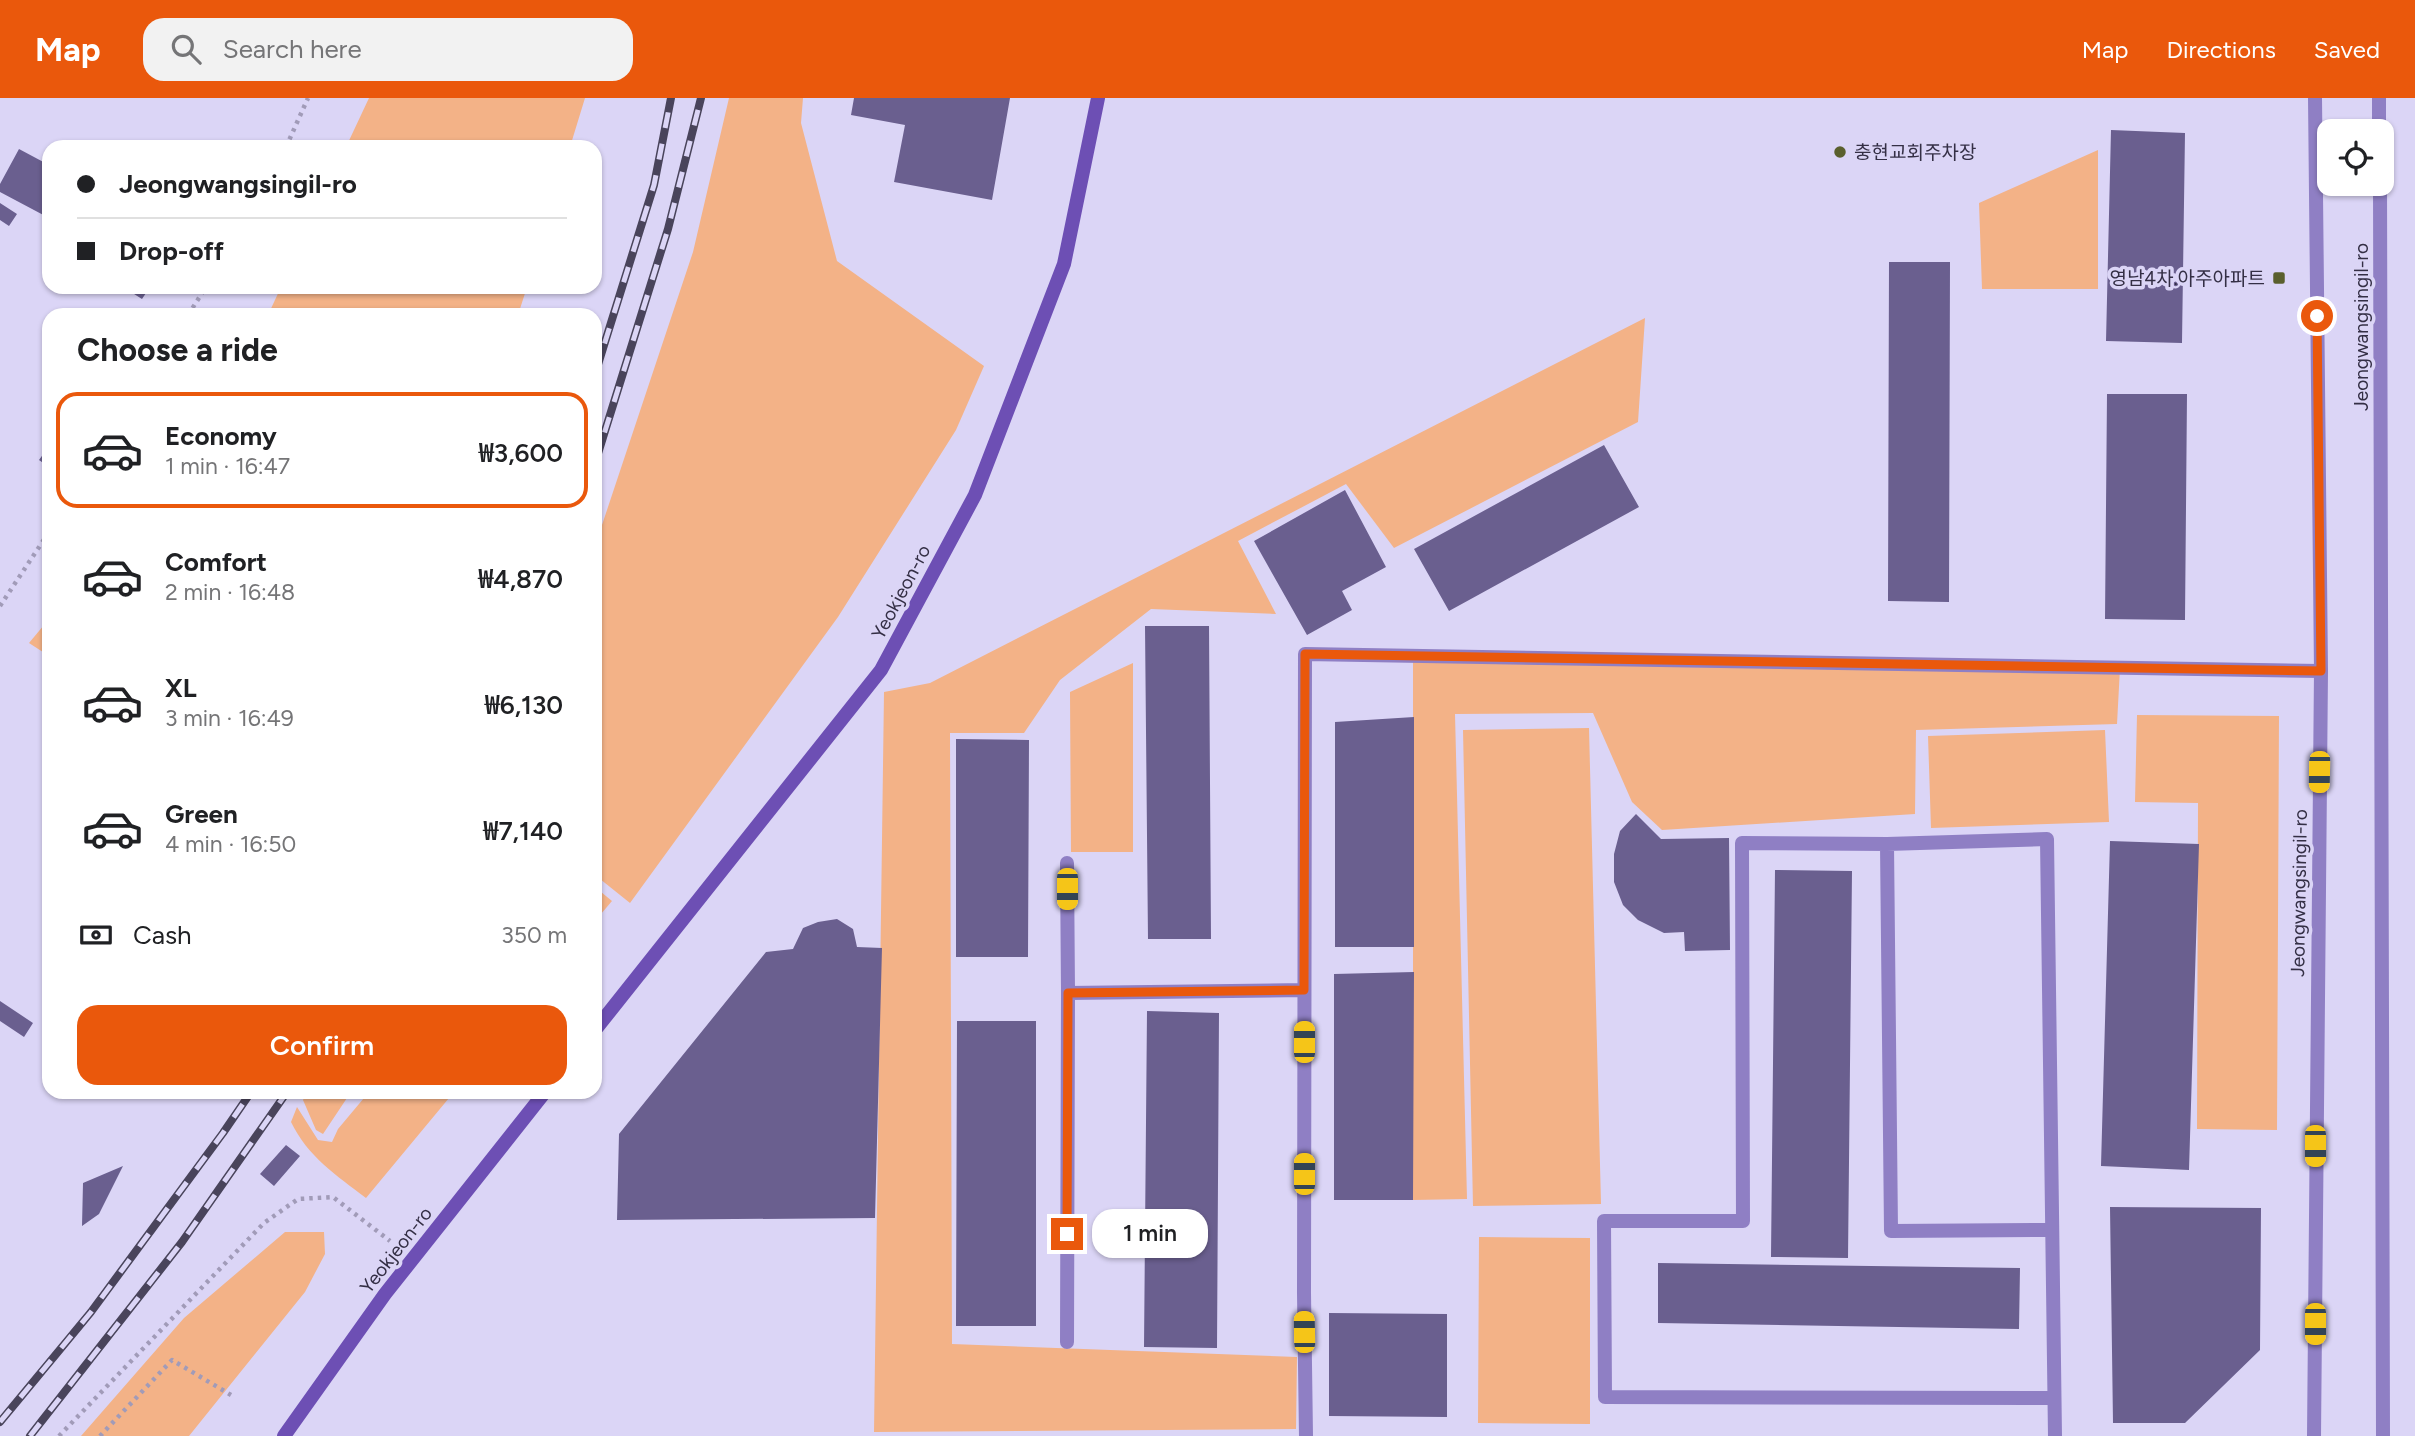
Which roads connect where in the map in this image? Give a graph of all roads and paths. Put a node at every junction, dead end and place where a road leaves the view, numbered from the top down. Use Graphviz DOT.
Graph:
graph roads {
  1 [pos="308,98"];
  2 [pos="1098,98"];
  3 [pos="2315,98"];
  4 [pos="2379,98"];
  5 [pos="2379,119"];
  6 [pos="289,140"];
  7 [pos="2380,196"];
  8 [pos="42,543"];
  9 [pos="0,606"];
  10 [pos="2321,671"];
  11 [pos="1886,844"];
  12 [pos="1067,863"];
  13 [pos="1304,990"];
  14 [pos="1068,993"];
  15 [pos="602,1021"];
  16 [pos="539,1099"];
  17 [pos="2052,1230"];
  18 [pos="413,1258"];
  19 [pos="1067,1342"];
  20 [pos="231,1395"];
  21 [pos="2054,1398"];
  22 [pos="59,1436"];
  23 [pos="100,1436"];
  24 [pos="284,1436"];
  25 [pos="1306,1436"];
  26 [pos="2054,1436"];
  27 [pos="2314,1436"];
  28 [pos="2384,1436"];
  1 -- 6 [label="path"];
  2 -- 15 [label="main road, Yeokjeon-ro"];
  3 -- 10 [label="street, Jeongwangsingil-ro"];
  4 -- 5 [label="street"];
  7 -- 28 [label="street, Jeongwangsingil-ro"];
  8 -- 9 [label="path"];
  10 -- 13 [label="street"];
  10 -- 27 [label="street, Jeongwangsingil-ro"];
  11 -- 17 [label="street"];
  11 -- 17 [label="street"];
  11 -- 21 [label="street"];
  12 -- 14 [label="street"];
  13 -- 14 [label="street"];
  13 -- 25 [label="street"];
  14 -- 19 [label="street"];
  16 -- 18 [label="main road, Yeokjeon-ro"];
  17 -- 21 [label="street"];
  18 -- 22 [label="path"];
  18 -- 24 [label="main road, Yeokjeon-ro"];
  20 -- 23 [label="path"];
  21 -- 26 [label="street"];
}
